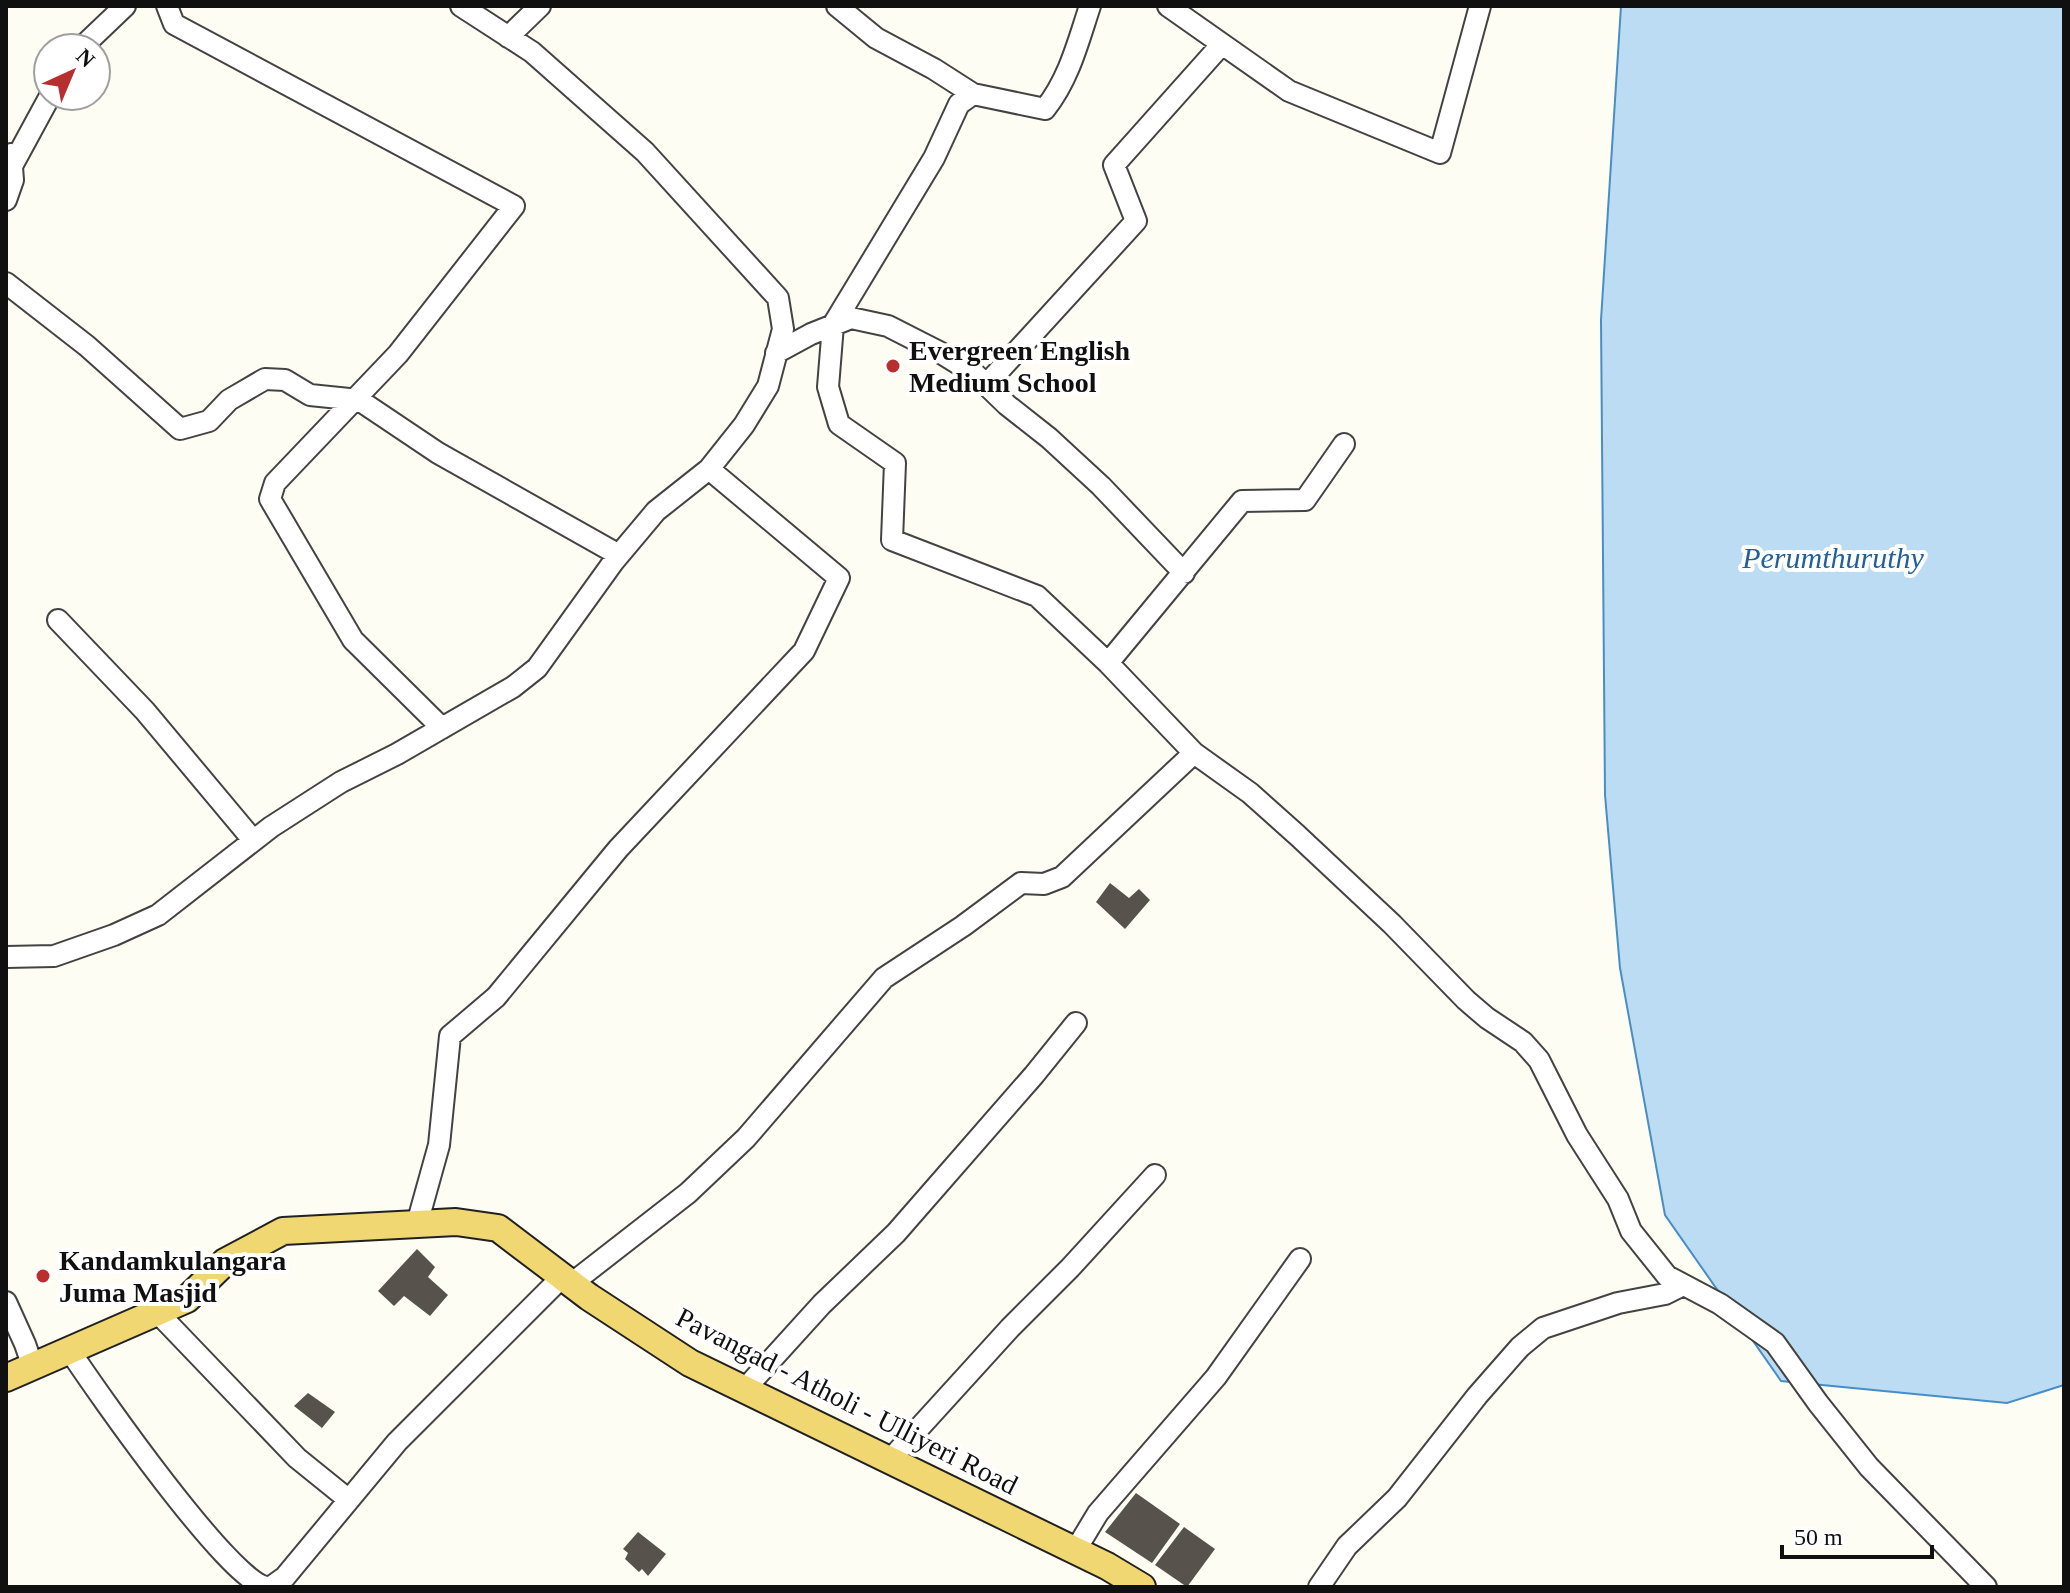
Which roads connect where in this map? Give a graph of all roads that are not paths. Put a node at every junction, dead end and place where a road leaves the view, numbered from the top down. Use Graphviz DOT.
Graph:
graph roads {
  1 [pos="125,6"];
  2 [pos="167,6"];
  3 [pos="461,6"];
  4 [pos="540,6"];
  5 [pos="837,6"];
  6 [pos="1090,6"];
  7 [pos="1168,6"];
  8 [pos="1480,6"];
  9 [pos="98,32"];
  10 [pos="508,37"];
  11 [pos="1222,44"];
  12 [pos="973,94"];
  13 [pos="39,112"];
  14 [pos="9,158"];
  15 [pos="6,200"];
  16 [pos="6,283"];
  17 [pos="833,325"];
  18 [pos="776,353"];
  19 [pos="986,385"];
  20 [pos="355,399"];
  21 [pos="1344,444"];
  22 [pos="709,469"];
  23 [pos="619,555"];
  24 [pos="1184,573"];
  25 [pos="58,620"];
  26 [pos="1108,663"];
  27 [pos="442,728"];
  28 [pos="1194,753"];
  29 [pos="253,840"];
  30 [pos="6,957"];
  31 [pos="1076,1023"];
  32 [pos="1155,1175"];
  33 [pos="417,1224"];
  34 [pos="1300,1259"];
  35 [pos="567,1280"];
  36 [pos="1683,1285"];
  37 [pos="6,1302"];
  38 [pos="157,1312"];
  39 [pos="70,1351"];
  40 [pos="33,1367"];
  41 [pos="6,1378"];
  42 [pos="744,1390"];
  43 [pos="889,1461"];
  44 [pos="349,1500"];
  45 [pos="1075,1551"];
  46 [pos="269,1587"];
  47 [pos="1142,1587"];
  48 [pos="1319,1587"];
  49 [pos="1986,1587"];
  1 -- 9 [label="street"];
  2 -- 20 [label="street"];
  3 -- 10 [label="street"];
  4 -- 10 [label="street"];
  5 -- 12 [label="street"];
  6 -- 12 [label="street"];
  7 -- 11 [label="street"];
  8 -- 11 [label="street"];
  10 -- 18 [label="street"];
  11 -- 19 [label="street"];
  12 -- 17 [label="street"];
  13 -- 14 [label="street"];
  14 -- 15 [label="street"];
  16 -- 20 [label="street"];
  17 -- 18 [label="street"];
  17 -- 19 [label="street"];
  17 -- 26 [label="street"];
  18 -- 22 [label="street"];
  19 -- 24 [label="street"];
  20 -- 23 [label="street"];
  20 -- 27 [label="street"];
  21 -- 24 [label="street"];
  22 -- 23 [label="street"];
  22 -- 33 [label="street"];
  23 -- 27 [label="street"];
  24 -- 26 [label="street"];
  25 -- 29 [label="street"];
  26 -- 28 [label="street"];
  27 -- 29 [label="street"];
  28 -- 35 [label="street"];
  28 -- 36 [label="street"];
  29 -- 30 [label="street"];
  31 -- 42 [label="street"];
  32 -- 43 [label="street"];
  33 -- 35 [label="main road, Pavangad - Atholi - Ulliyeri Road"];
  33 -- 38 [label="main road, Pavangad - Atholi - Ulliyeri Road"];
  34 -- 45 [label="street"];
  35 -- 42 [label="main road, Pavangad - Atholi - Ulliyeri Road"];
  35 -- 44 [label="street"];
  36 -- 48 [label="street"];
  36 -- 49 [label="street"];
  37 -- 40 [label="street"];
  38 -- 39 [label="main road, Pavangad - Atholi - Ulliyeri Road"];
  38 -- 44 [label="street"];
  39 -- 40 [label="main road, Pavangad - Atholi - Ulliyeri Road"];
  39 -- 46 [label="street"];
  40 -- 41 [label="main road, Pavangad - Atholi - Ulliyeri Road"];
  42 -- 43 [label="main road, Pavangad - Atholi - Ulliyeri Road"];
  43 -- 45 [label="main road, Pavangad - Atholi - Ulliyeri Road"];
  44 -- 46 [label="street"];
  45 -- 47 [label="main road, Pavangad - Atholi - Ulliyeri Road"];
}
